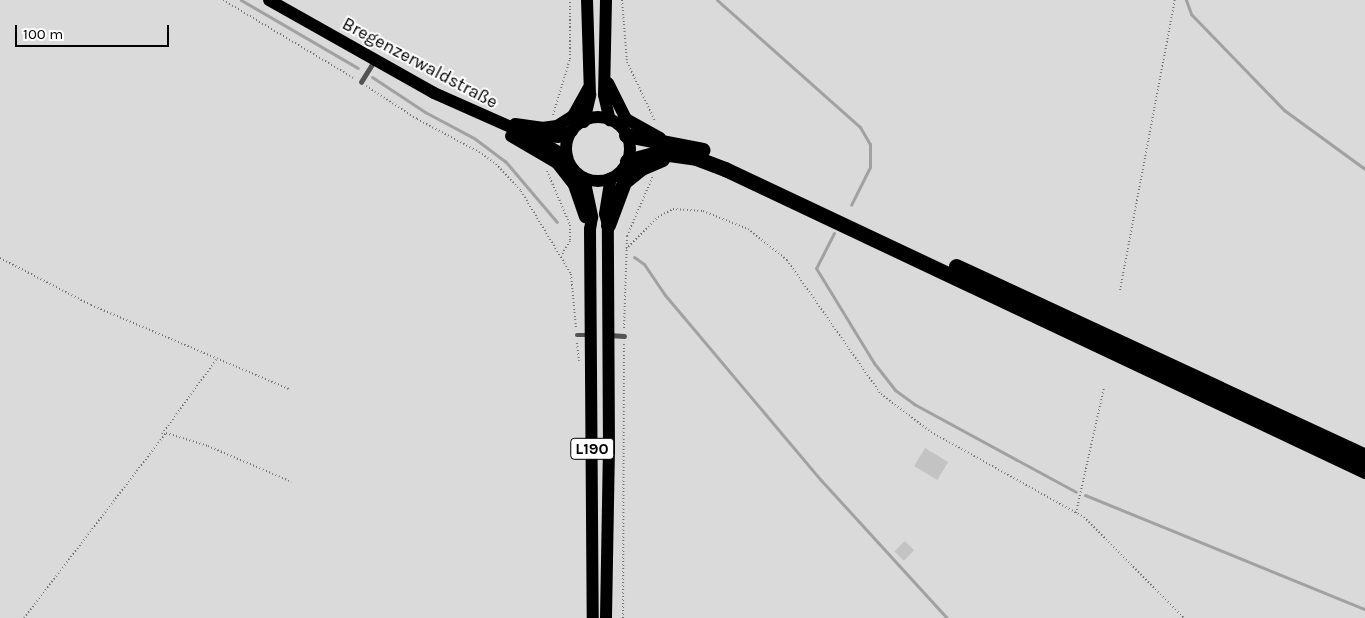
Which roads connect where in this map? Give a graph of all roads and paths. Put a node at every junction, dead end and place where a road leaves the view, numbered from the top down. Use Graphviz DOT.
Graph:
graph roads {
  1 [pos="223,0"];
  2 [pos="269,0"];
  3 [pos="570,0"];
  4 [pos="587,0"];
  5 [pos="606,0"];
  6 [pos="622,0"];
  7 [pos="1175,0"];
  8 [pos="375,60"];
  9 [pos="607,80"];
  10 [pos="360,82"];
  11 [pos="588,88"];
  12 [pos="610,120"];
  13 [pos="550,121"];
  14 [pos="584,122"];
  15 [pos="497,123"];
  16 [pos="572,131"];
  17 [pos="626,135"];
  18 [pos="531,136"];
  19 [pos="661,136"];
  20 [pos="685,155"];
  21 [pos="567,157"];
  22 [pos="627,161"];
  23 [pos="545,166"];
  24 [pos="655,171"];
  25 [pos="584,178"];
  26 [pos="611,178"];
  27 [pos="608,224"];
  28 [pos="590,229"];
  29 [pos="626,249"];
  30 [pos="561,256"];
  31 [pos="0,258"];
  32 [pos="590,289"];
  33 [pos="1120,290"];
  34 [pos="576,335"];
  35 [pos="608,335"];
  36 [pos="591,336"];
  37 [pos="624,336"];
  38 [pos="217,359"];
  39 [pos="579,363"];
  40 [pos="1104,388"];
  41 [pos="289,389"];
  42 [pos="161,437"];
  43 [pos="1365,456"];
  44 [pos="1336,458"];
  45 [pos="1365,470"];
  46 [pos="1365,475"];
  47 [pos="292,482"];
  48 [pos="1076,513"];
  49 [pos="24,618"];
  50 [pos="594,618"];
  51 [pos="606,618"];
  52 [pos="623,618"];
  53 [pos="1184,618"];
  1 -- 10 [label="path"];
  2 -- 8 [label="main road, Bregenzerwaldstraße"];
  3 -- 13 [label="path"];
  4 -- 11 [label="main road"];
  5 -- 9 [label="main road"];
  6 -- 19 [label="path"];
  7 -- 33 [label="path"];
  8 -- 10 [label="lane"];
  8 -- 15 [label="main road, Bregenzerwaldstraße"];
  9 -- 12 [label="main road"];
  9 -- 19 [label="main road"];
  10 -- 30 [label="path"];
  11 -- 14 [label="main road"];
  11 -- 15 [label="main road"];
  12 -- 14 [label="main road"];
  12 -- 17 [label="main road"];
  14 -- 16 [label="main road"];
  15 -- 18 [label="main road, Bregenzerwaldstraße"];
  15 -- 28 [label="main road"];
  16 -- 18 [label="main road, Bregenzerwaldstraße"];
  16 -- 21 [label="main road"];
  17 -- 19 [label="highway"];
  17 -- 22 [label="main road"];
  18 -- 21 [label="main road, Bregenzerwaldstraße"];
  19 -- 43 [label="highway"];
  20 -- 22 [label="highway"];
  20 -- 27 [label="highway"];
  20 -- 44 [label="highway"];
  21 -- 25 [label="main road, L190"];
  22 -- 26 [label="main road"];
  23 -- 30 [label="path"];
  24 -- 29 [label="path"];
  25 -- 26 [label="main road"];
  25 -- 28 [label="main road, L190"];
  26 -- 27 [label="main road, L190"];
  27 -- 35 [label="main road, L190"];
  28 -- 32 [label="main road, L190"];
  29 -- 37 [label="path"];
  29 -- 48 [label="path"];
  30 -- 34 [label="path"];
  31 -- 38 [label="path"];
  32 -- 35 [label="main road, L190"];
  32 -- 36 [label="main road, L190"];
  34 -- 36 [label="lane"];
  34 -- 39 [label="path"];
  35 -- 37 [label="lane"];
  35 -- 51 [label="main road, L190"];
  36 -- 50 [label="main road, L190"];
  37 -- 52 [label="path"];
  38 -- 41 [label="path"];
  38 -- 42 [label="path"];
  40 -- 48 [label="path"];
  42 -- 47 [label="path"];
  42 -- 49 [label="path"];
  44 -- 45 [label="highway"];
  44 -- 46 [label="highway"];
  48 -- 53 [label="path"];
}
